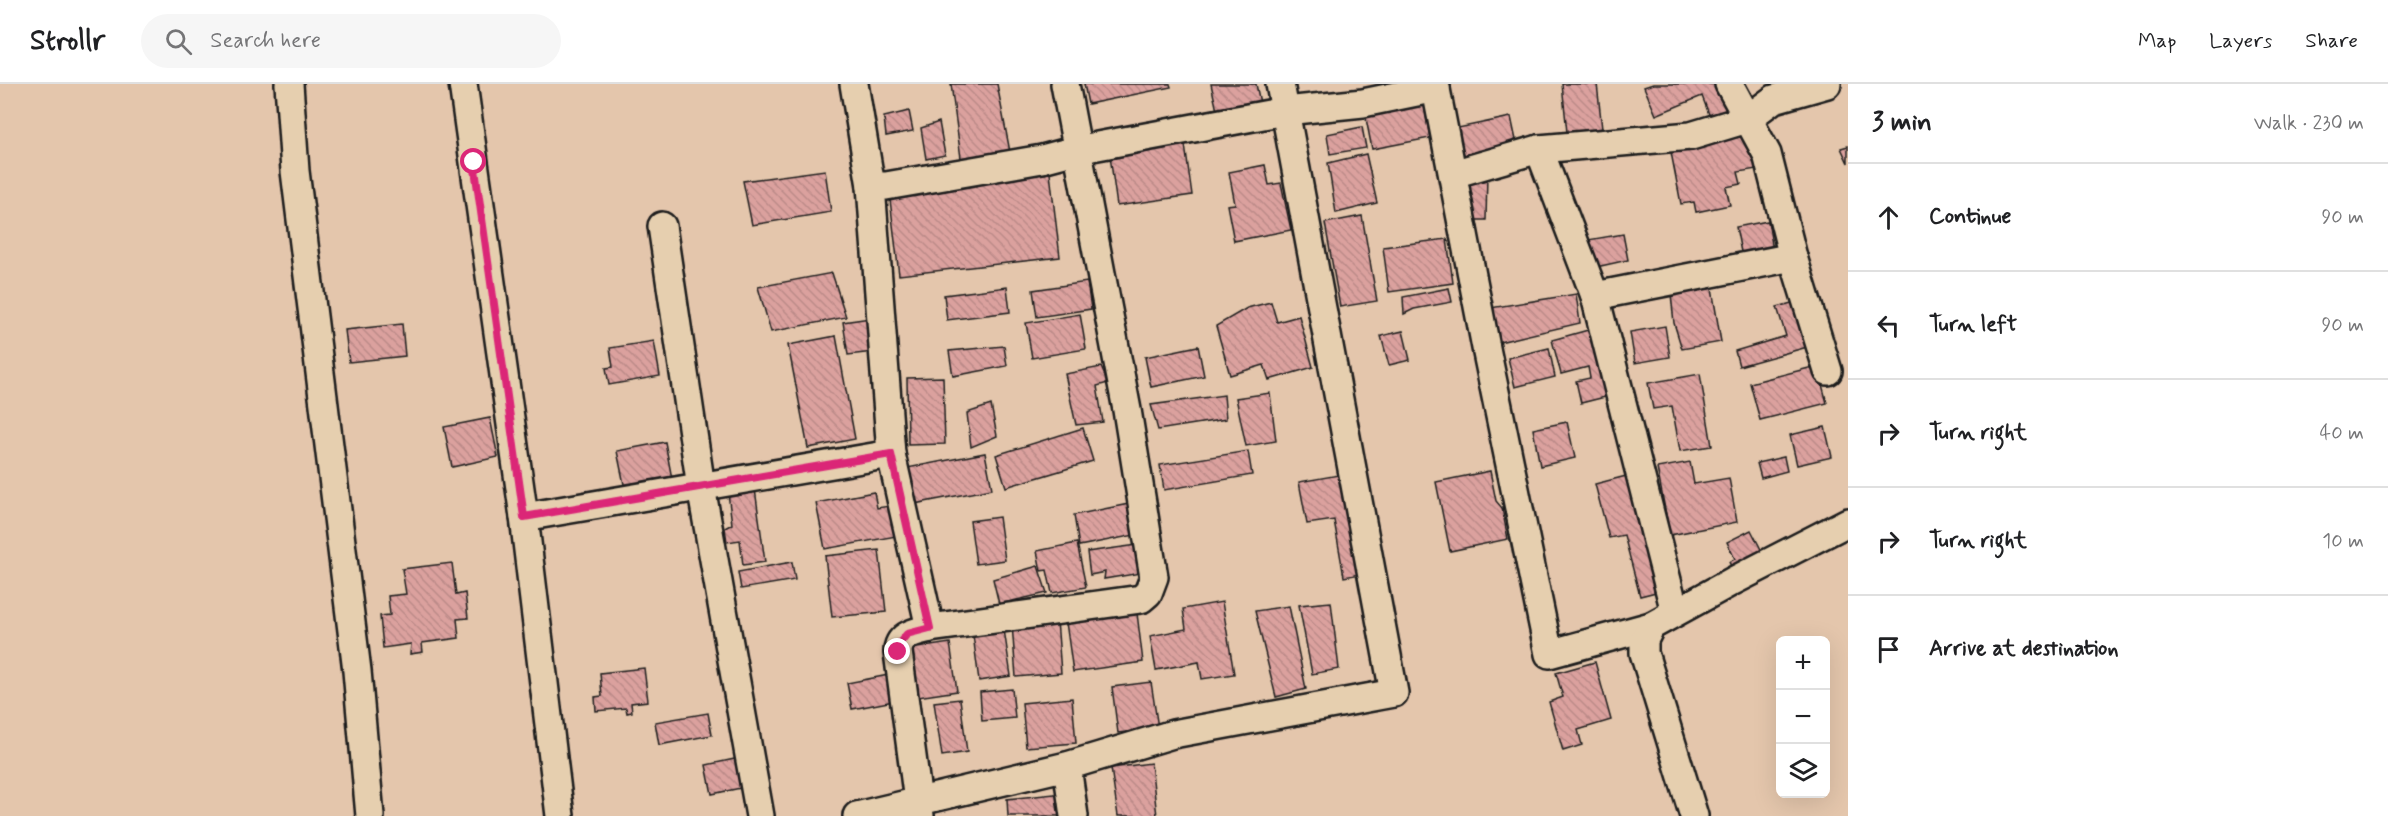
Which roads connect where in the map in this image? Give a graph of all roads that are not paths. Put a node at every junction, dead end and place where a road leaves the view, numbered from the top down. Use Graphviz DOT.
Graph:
graph roads {
  1 [pos="289,84"];
  2 [pos="463,84"];
  3 [pos="854,84"];
  4 [pos="1065,84"];
  5 [pos="1280,84"];
  6 [pos="1729,84"];
  7 [pos="1827,84"];
  8 [pos="1436,86"];
  9 [pos="1285,111"];
  10 [pos="1747,119"];
  11 [pos="1539,149"];
  12 [pos="1076,150"];
  13 [pos="1453,174"];
  14 [pos="871,186"];
  15 [pos="662,226"];
  16 [pos="1792,257"];
  17 [pos="1595,296"];
  18 [pos="1828,371"];
  19 [pos="891,454"];
  20 [pos="701,487"];
  21 [pos="524,517"];
  22 [pos="1848,522"];
  23 [pos="1675,612"];
  24 [pos="1651,626"];
  25 [pos="930,628"];
  26 [pos="1067,765"];
  27 [pos="919,809"];
  28 [pos="370,816"];
  29 [pos="560,816"];
  30 [pos="760,816"];
  31 [pos="857,816"];
  32 [pos="1074,816"];
  33 [pos="1694,816"];
  1 -- 28 [label="street"];
  2 -- 21 [label="street"];
  3 -- 14 [label="street"];
  4 -- 12 [label="street"];
  5 -- 9 [label="street"];
  6 -- 10 [label="street"];
  7 -- 10 [label="street"];
  8 -- 9 [label="street"];
  8 -- 13 [label="street"];
  9 -- 12 [label="street"];
  9 -- 26 [label="street"];
  10 -- 11 [label="street"];
  10 -- 16 [label="street"];
  11 -- 13 [label="street"];
  11 -- 17 [label="street"];
  12 -- 14 [label="street"];
  12 -- 25 [label="street"];
  13 -- 24 [label="street"];
  14 -- 19 [label="street"];
  15 -- 20 [label="street"];
  16 -- 17 [label="street"];
  16 -- 18 [label="street"];
  17 -- 23 [label="street"];
  19 -- 20 [label="street"];
  19 -- 25 [label="street"];
  20 -- 21 [label="street"];
  20 -- 30 [label="street"];
  21 -- 29 [label="street"];
  22 -- 23 [label="street"];
  23 -- 24 [label="street"];
  24 -- 33 [label="street"];
  25 -- 27 [label="street"];
  26 -- 27 [label="street"];
  26 -- 32 [label="street"];
  27 -- 31 [label="street"];
}
